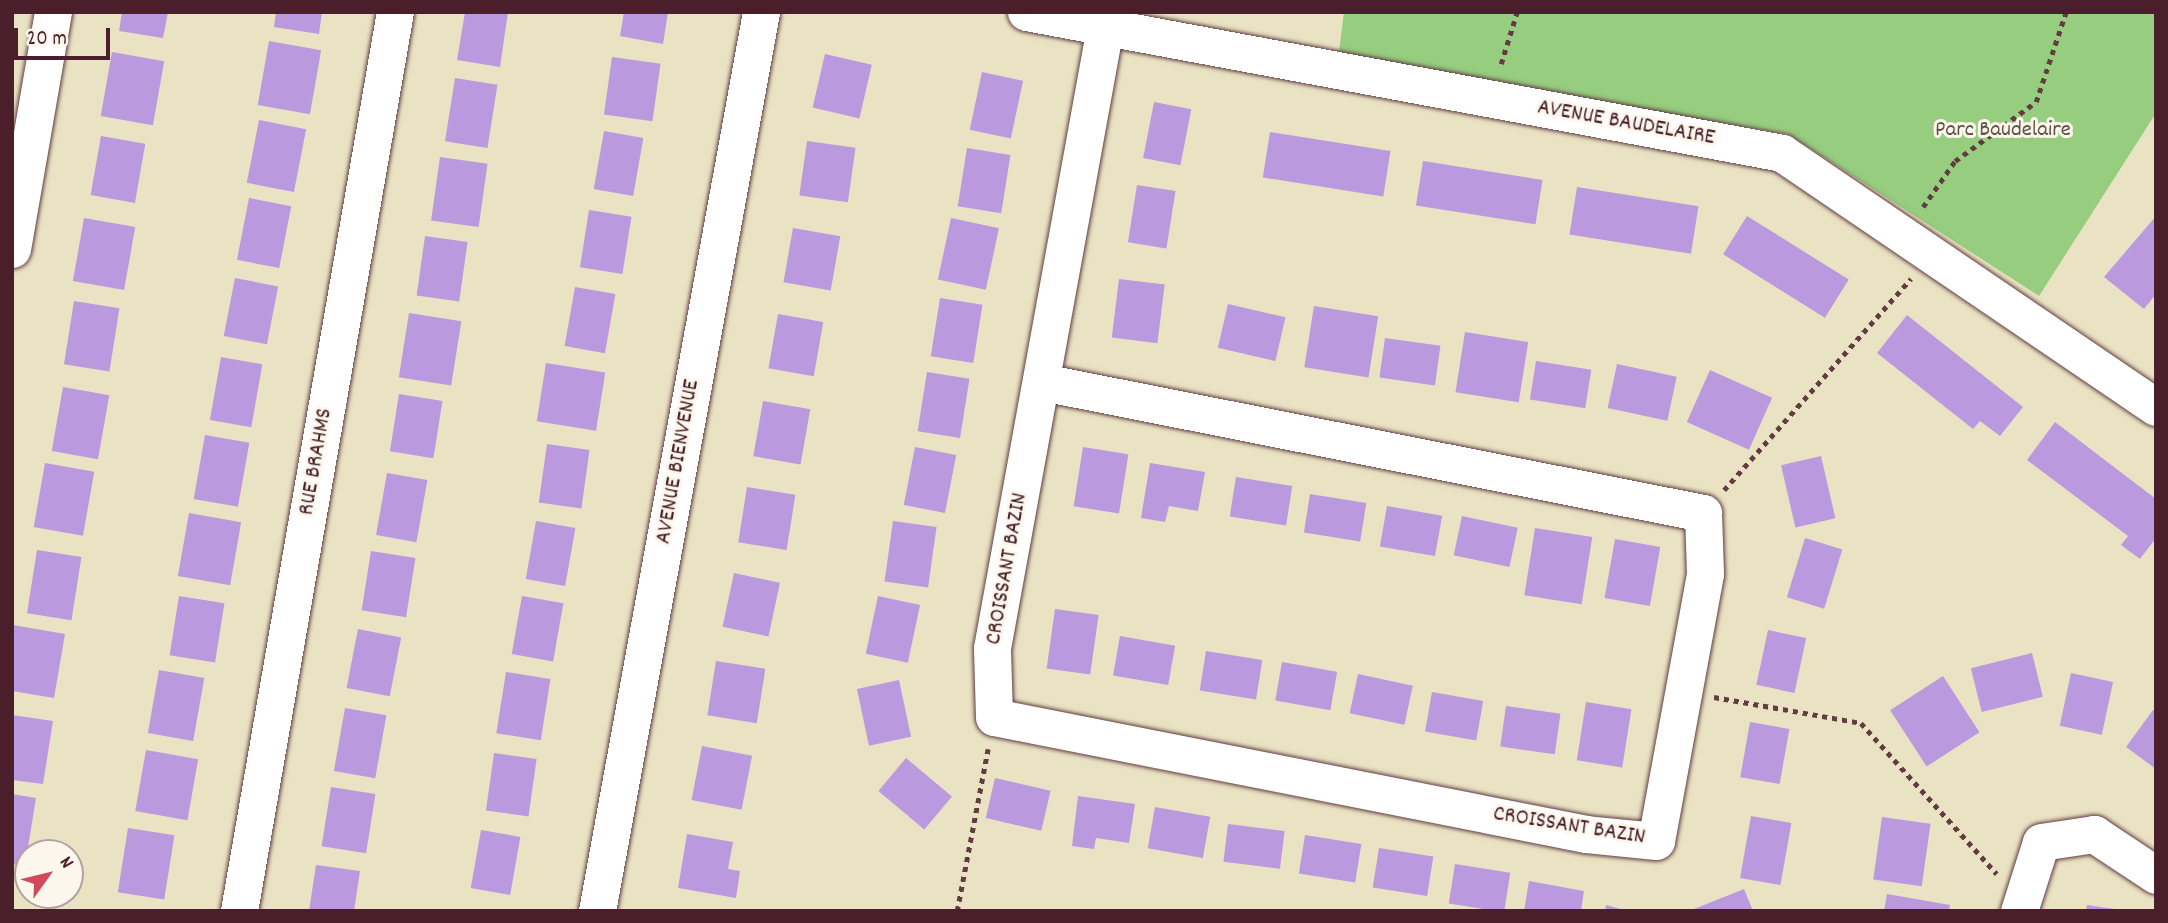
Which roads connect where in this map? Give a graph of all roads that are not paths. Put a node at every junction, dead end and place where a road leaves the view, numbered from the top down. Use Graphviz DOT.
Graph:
graph roads {
  1 [pos="52,12"];
  2 [pos="395,12"];
  3 [pos="761,12"];
  4 [pos="1026,12"];
  5 [pos="1109,20"];
  6 [pos="12,249"];
  7 [pos="1042,382"];
  8 [pos="2156,407"];
  9 [pos="2156,875"];
  10 [pos="2020,906"];
  11 [pos="239,911"];
  12 [pos="597,911"];
  1 -- 6 [label="street"];
  2 -- 11 [label="street, RUE BRAHMS"];
  3 -- 12 [label="street, AVENUE BIENVENUE"];
  4 -- 5 [label="street, AVENUE BAUDELAIRE"];
  5 -- 7 [label="street, CROISSANT BAZIN"];
  5 -- 8 [label="street, AVENUE BAUDELAIRE"];
  7 -- 7 [label="street, CROISSANT BAZIN"];
  9 -- 10 [label="street"];
}
